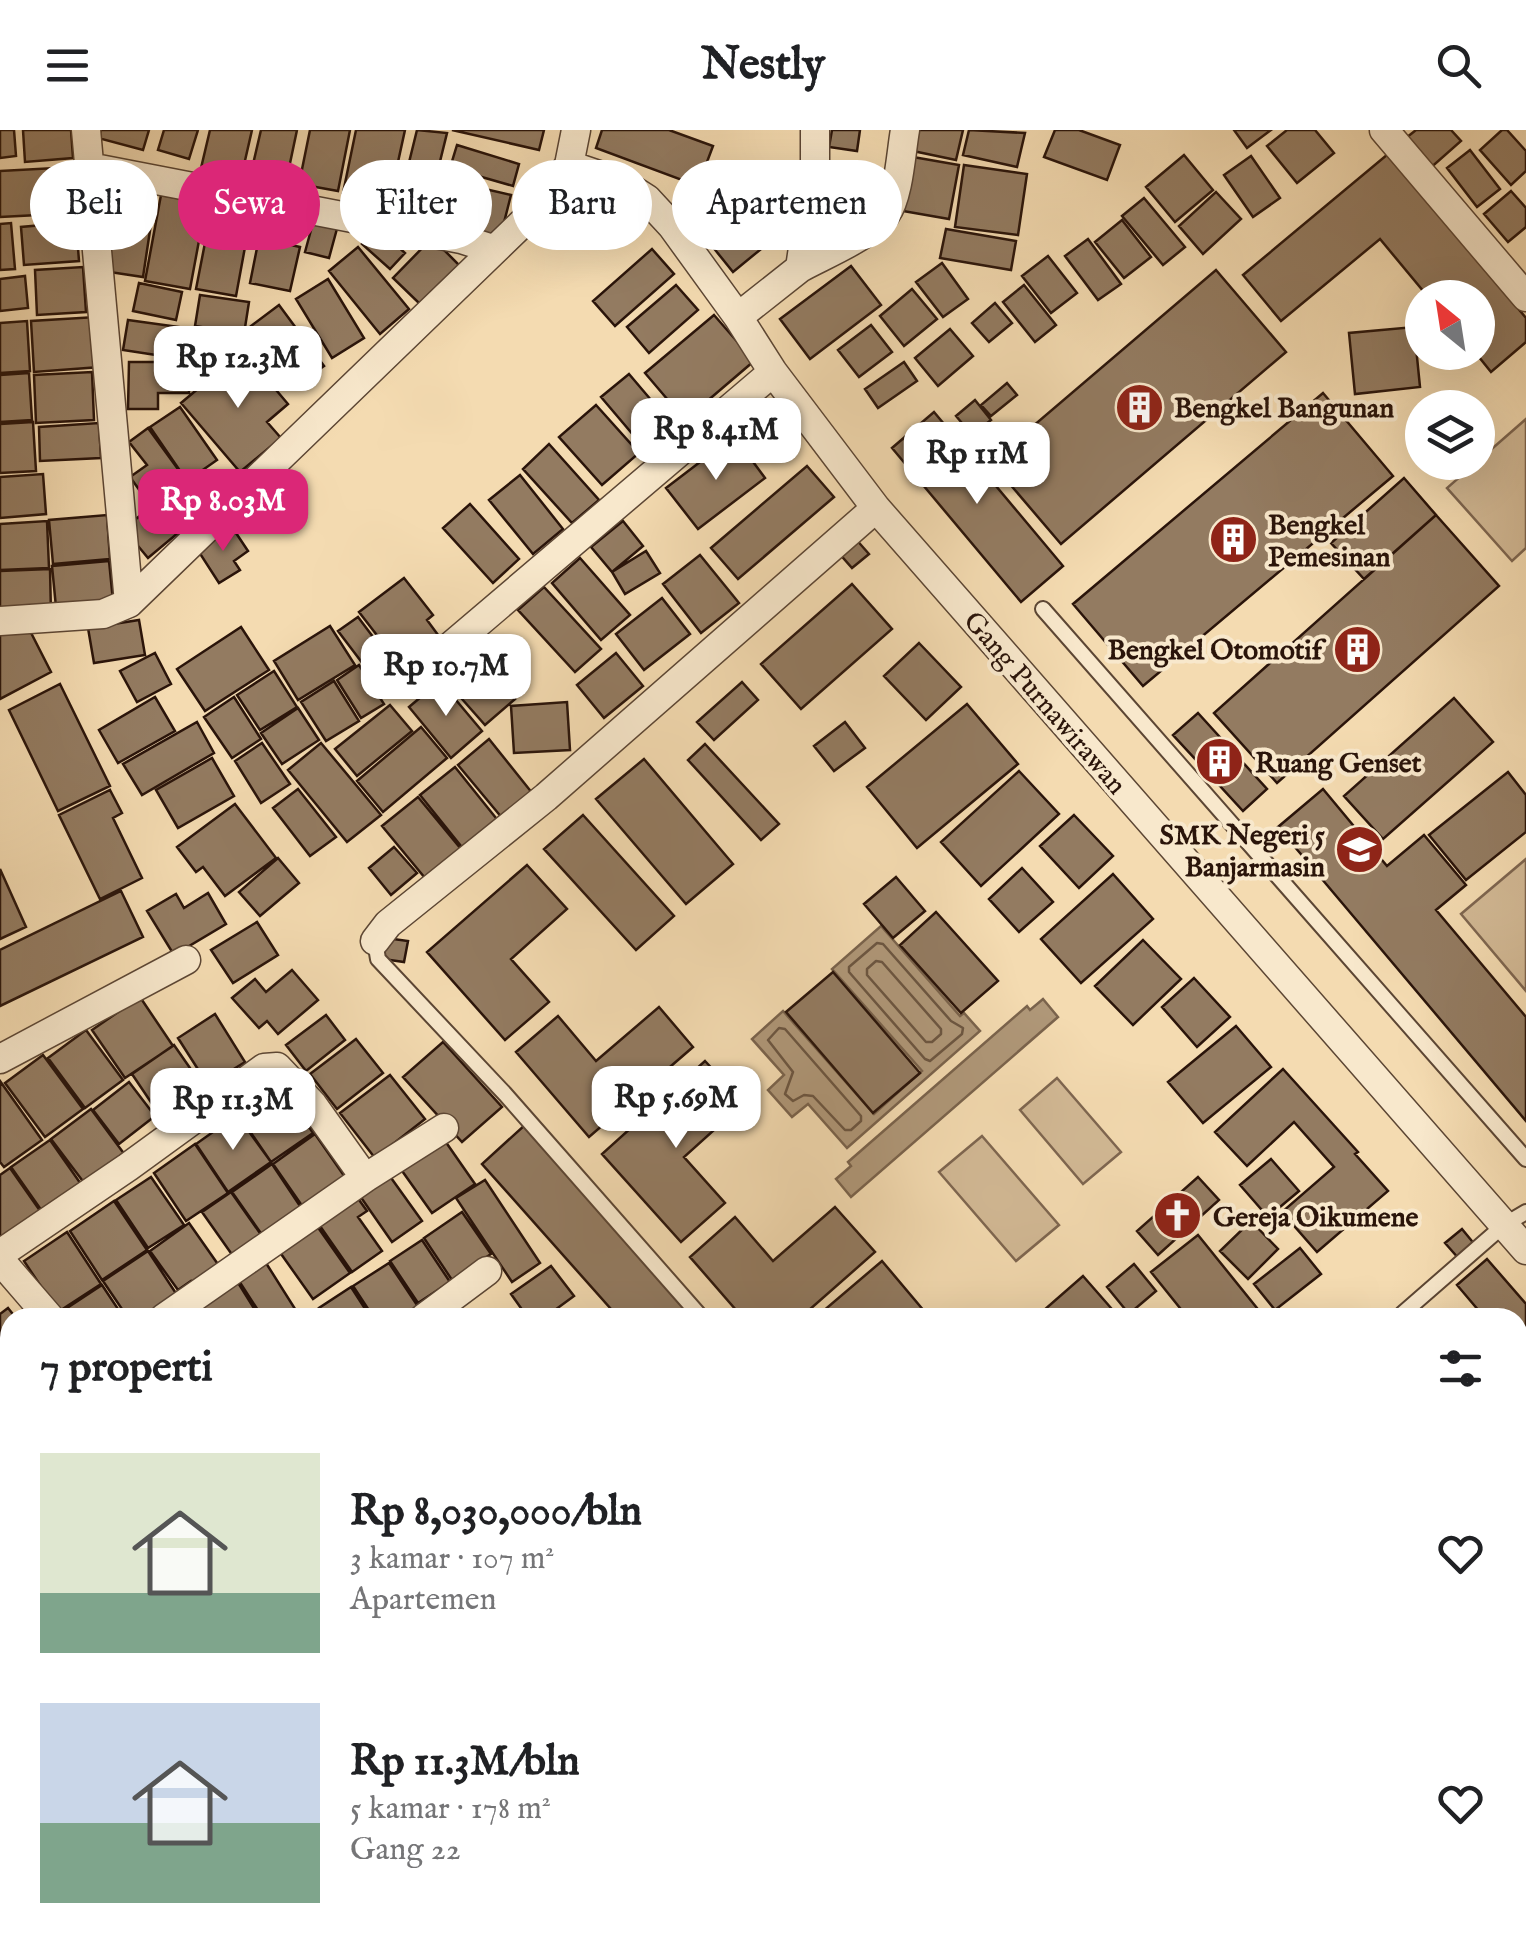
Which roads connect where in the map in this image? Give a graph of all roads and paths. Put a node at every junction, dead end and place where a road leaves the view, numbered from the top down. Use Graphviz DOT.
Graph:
graph roads {
  1 [pos="86,130"];
  2 [pos="576,130"];
  3 [pos="816,130"];
  4 [pos="905,130"];
  5 [pos="1384,130"];
  6 [pos="88,160"];
  7 [pos="571,160"];
  8 [pos="158,180"];
  9 [pos="652,204"];
  10 [pos="512,232"];
  11 [pos="493,249"];
  12 [pos="97,250"];
  13 [pos="800,268"];
  14 [pos="1526,296"];
  15 [pos="738,317"];
  16 [pos="773,372"];
  17 [pos="876,508"];
  18 [pos="129,603"];
  19 [pos="1042,609"];
  20 [pos="0,621"];
  21 [pos="411,680"];
  22 [pos="375,942"];
  23 [pos="186,960"];
  24 [pos="0,1060"];
  25 [pos="444,1128"];
  26 [pos="1526,1159"];
  27 [pos="365,1178"];
  28 [pos="1515,1218"];
  29 [pos="1526,1250"];
  30 [pos="0,1257"];
  31 [pos="487,1271"];
  32 [pos="42,1308"];
  33 [pos="178,1308"];
  34 [pos="437,1308"];
  35 [pos="693,1308"];
  36 [pos="1409,1308"];
  1 -- 6 [label="street"];
  2 -- 7 [label="street"];
  3 -- 13 [label="street"];
  4 -- 13 [label="street"];
  5 -- 14 [label="street"];
  8 -- 11 [label="street"];
  9 -- 15 [label="street, Gang Purnawirawan"];
  10 -- 11 [label="street"];
  11 -- 18 [label="street"];
  12 -- 18 [label="street"];
  13 -- 15 [label="street"];
  15 -- 16 [label="street, Gang Purnawirawan"];
  16 -- 17 [label="street, Gang Purnawirawan"];
  16 -- 21 [label="street"];
  17 -- 22 [label="street"];
  17 -- 28 [label="street, Gang Purnawirawan"];
  18 -- 20 [label="street"];
  19 -- 26 [label="lane"];
  22 -- 35 [label="lane"];
  23 -- 24 [label="street"];
  25 -- 27 [label="street"];
  27 -- 30 [label="street"];
  27 -- 33 [label="street"];
  28 -- 29 [label="street, Gang Purnawirawan"];
  28 -- 36 [label="lane"];
  30 -- 32 [label="street"];
  31 -- 34 [label="street"];
}
